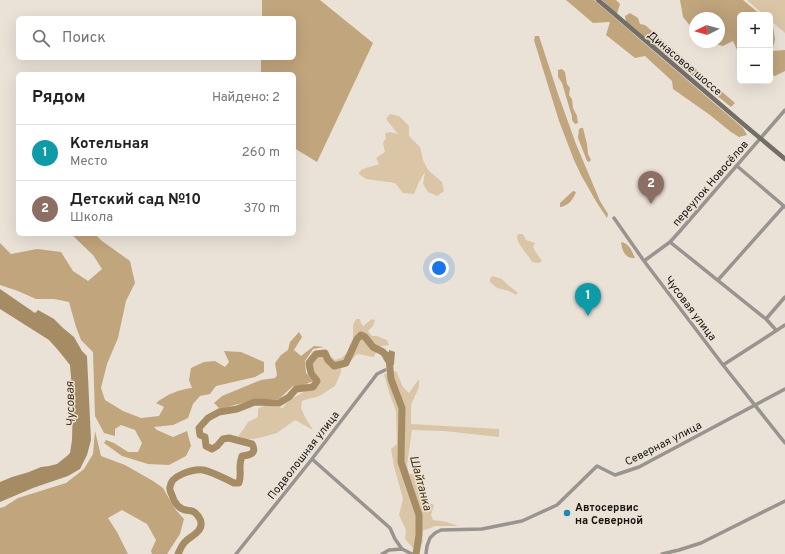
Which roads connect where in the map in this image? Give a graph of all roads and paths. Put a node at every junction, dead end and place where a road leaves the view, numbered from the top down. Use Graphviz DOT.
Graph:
graph roads {
  1 [pos="598,0"];
  2 [pos="785,110"];
  3 [pos="760,139"];
  4 [pos="785,159"];
  5 [pos="737,166"];
  6 [pos="784,207"];
  7 [pos="614,218"];
  8 [pos="670,242"];
  9 [pos="644,261"];
  10 [pos="718,280"];
  11 [pos="785,297"];
  12 [pos="766,319"];
  13 [pos="785,325"];
  14 [pos="776,330"];
  15 [pos="723,365"];
  16 [pos="385,370"];
  17 [pos="785,389"];
  18 [pos="755,405"];
  19 [pos="785,442"];
  20 [pos="312,459"];
  21 [pos="785,501"];
  22 [pos="402,548"];
  23 [pos="236,554"];
  24 [pos="382,554"];
  25 [pos="412,554"];
  26 [pos="426,554"];
  27 [pos="662,554"];
  1 -- 3 [label="street, Динасовое шоссе"];
  2 -- 3 [label="street, переулок Новосёлов"];
  3 -- 4 [label="street, Динасовое шоссе"];
  3 -- 5 [label="street, переулок Новосёлов"];
  5 -- 6 [label="street"];
  5 -- 8 [label="street, переулок Новосёлов"];
  6 -- 10 [label="street"];
  7 -- 9 [label="street, Чусовая улица"];
  8 -- 9 [label="street, переулок Новосёлов"];
  8 -- 10 [label="street"];
  9 -- 15 [label="street, Чусовая улица"];
  10 -- 12 [label="street"];
  11 -- 12 [label="street"];
  12 -- 14 [label="street"];
  13 -- 14 [label="street"];
  14 -- 15 [label="street"];
  15 -- 18 [label="street, Чусовая улица"];
  16 -- 20 [label="street, Подволошная улица"];
  17 -- 18 [label="street, Северная улица"];
  18 -- 19 [label="street, Чусовая улица"];
  18 -- 26 [label="street, Северная улица"];
  20 -- 22 [label="street"];
  20 -- 23 [label="street, Подволошная улица"];
  21 -- 27 [label="street"];
  22 -- 24 [label="street"];
  22 -- 25 [label="street"];
}
